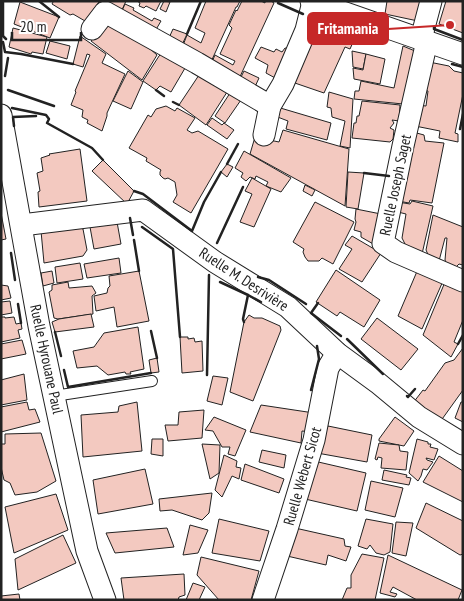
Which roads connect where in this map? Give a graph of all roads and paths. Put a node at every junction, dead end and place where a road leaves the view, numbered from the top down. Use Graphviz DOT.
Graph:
graph roads {
  1 [pos="431,1"];
  2 [pos="312,2"];
  3 [pos="92,29"];
  4 [pos="424,40"];
  5 [pos="463,54"];
  6 [pos="270,106"];
  7 [pos="1,115"];
  8 [pos="264,135"];
  9 [pos="22,225"];
  10 [pos="463,281"];
  11 [pos="337,353"];
  12 [pos="152,381"];
  13 [pos="54,396"];
  14 [pos="463,444"];
  15 [pos="105,600"];
  16 [pos="263,600"];
  1 -- 4 [label="street"];
  2 -- 4 [label="street"];
  2 -- 6 [label="street"];
  3 -- 6 [label="street"];
  4 -- 5 [label="street"];
  4 -- 10 [label="street, Ruelle Joseph Saget"];
  6 -- 8 [label="street"];
  7 -- 9 [label="street, Ruelle Hyrouane Paul"];
  9 -- 11 [label="street, Ruelle M. Desrivière"];
  9 -- 13 [label="street, Ruelle Hyrouane Paul"];
  11 -- 14 [label="street, Ruelle M. Desrivière"];
  11 -- 16 [label="street, Ruelle Webert Sicot"];
  12 -- 13 [label="lane"];
  13 -- 15 [label="street, Ruelle Hyrouane Paul"];
}
